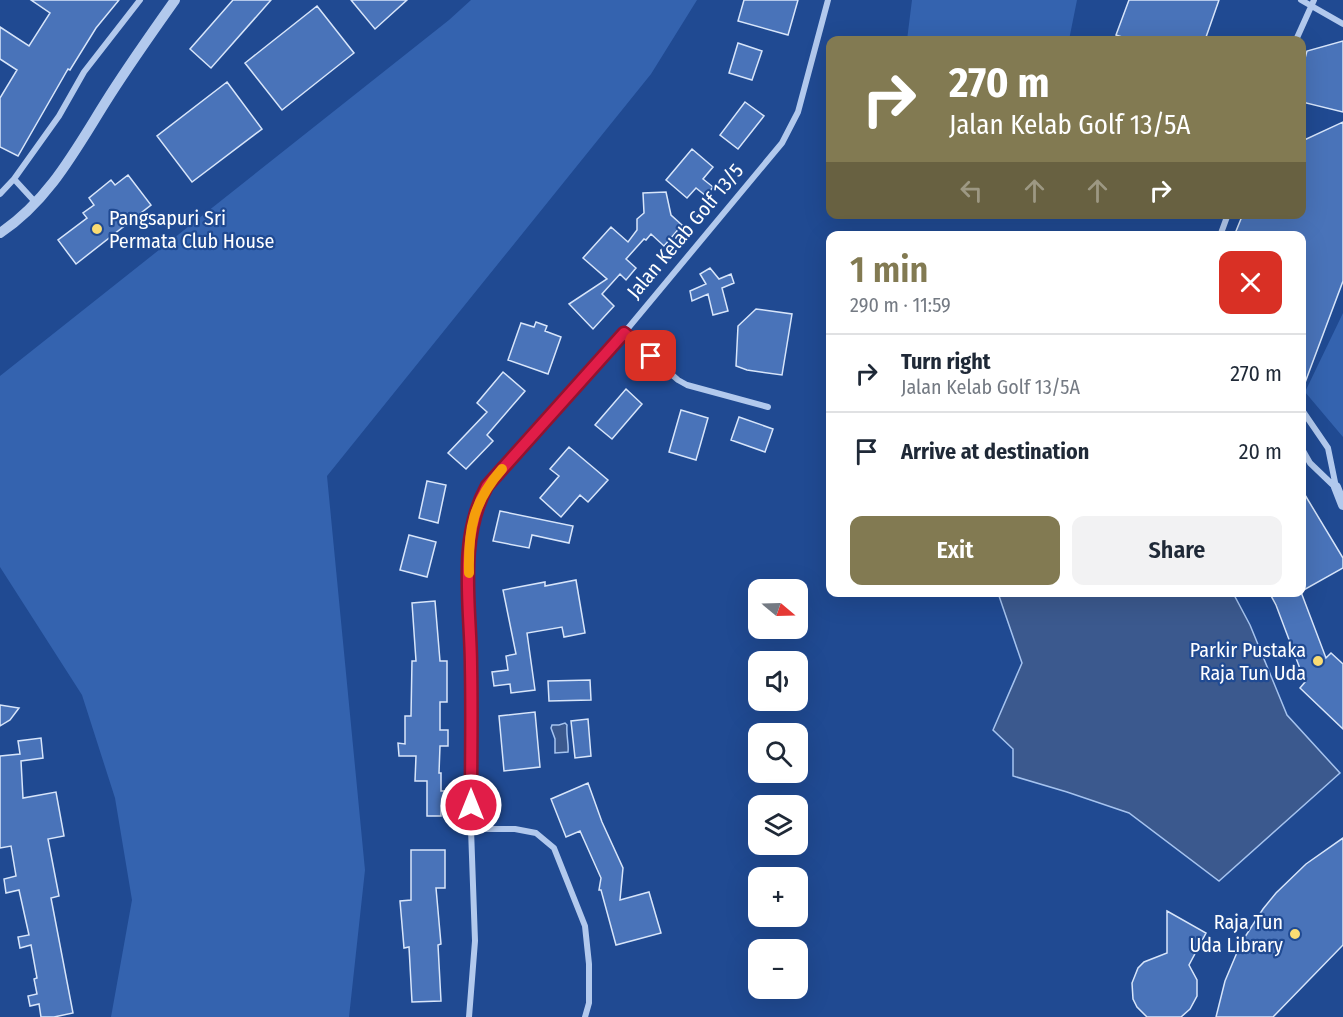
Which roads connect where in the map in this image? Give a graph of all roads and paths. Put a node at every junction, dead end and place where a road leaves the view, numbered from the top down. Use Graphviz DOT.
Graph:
graph roads {
  1 [pos="140,0"];
  2 [pos="175,0"];
  3 [pos="828,0"];
  4 [pos="1301,0"];
  5 [pos="1313,3"];
  6 [pos="1343,24"];
  7 [pos="1298,36"];
  8 [pos="15,179"];
  9 [pos="0,194"];
  10 [pos="36,203"];
  11 [pos="0,233"];
  12 [pos="624,333"];
  13 [pos="768,407"];
  14 [pos="1306,416"];
  15 [pos="1306,456"];
  16 [pos="1336,487"];
  17 [pos="1343,505"];
  18 [pos="471,829"];
  19 [pos="469,1017"];
  20 [pos="585,1017"];
  1 -- 8 [label="street"];
  2 -- 10 [label="street"];
  3 -- 12 [label="street, Jalan Kelab Golf 13/5"];
  4 -- 5 [label="street"];
  5 -- 6 [label="street"];
  5 -- 7 [label="street"];
  8 -- 9 [label="street"];
  8 -- 10 [label="street"];
  10 -- 11 [label="street"];
  12 -- 13 [label="street"];
  12 -- 18 [label="street, Jalan Kelab Golf 13/5"];
  14 -- 16 [label="street"];
  15 -- 16 [label="street"];
  16 -- 17 [label="street"];
  18 -- 19 [label="street, Jalan Kelab Golf 13/5"];
  18 -- 20 [label="street"];
}
